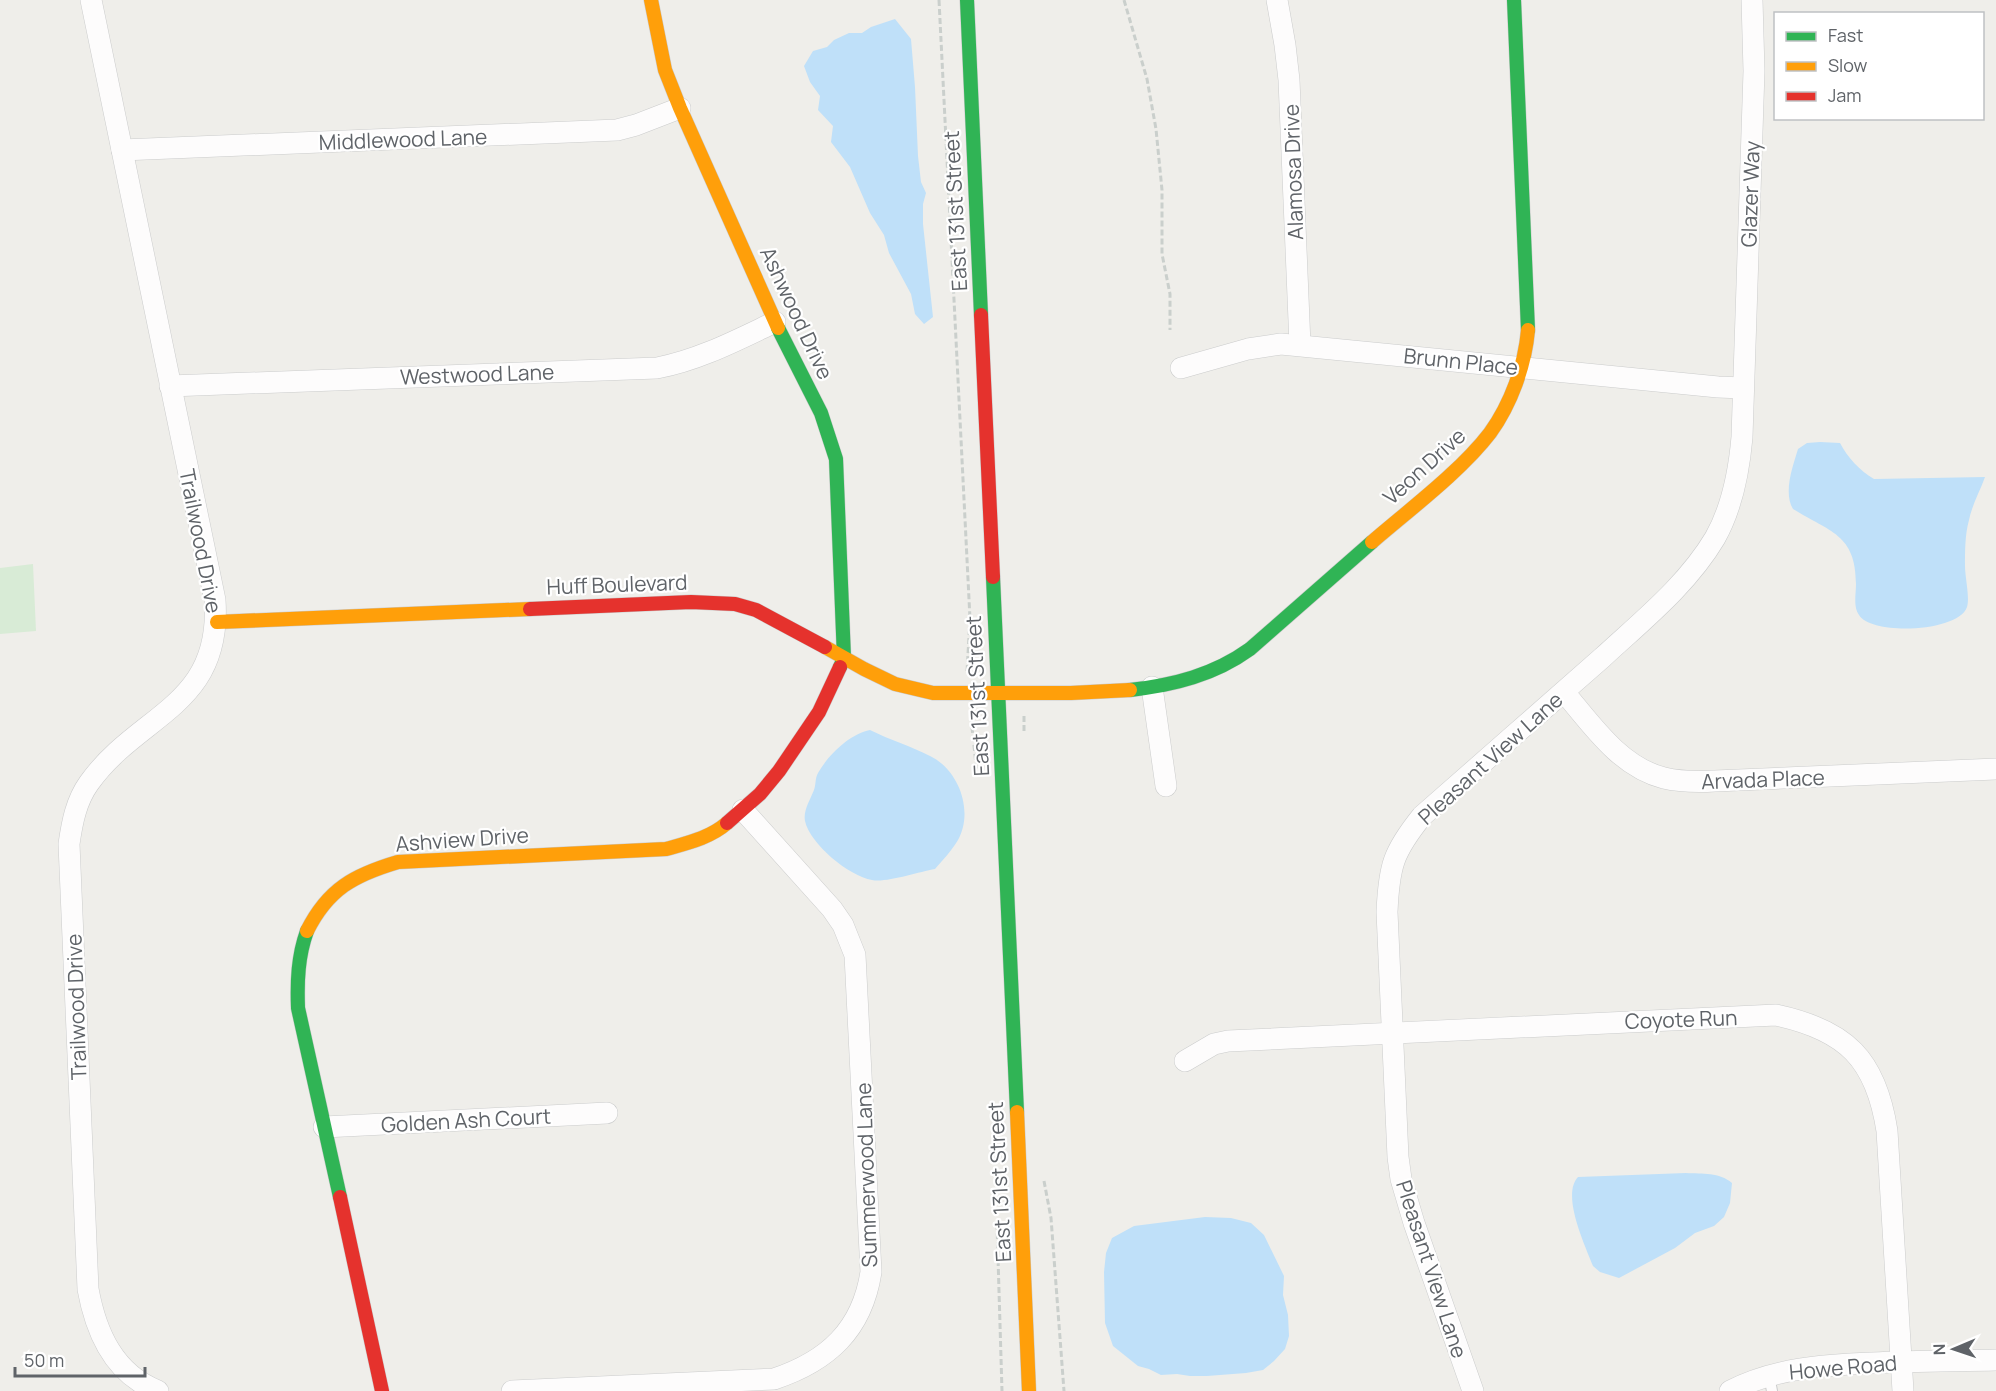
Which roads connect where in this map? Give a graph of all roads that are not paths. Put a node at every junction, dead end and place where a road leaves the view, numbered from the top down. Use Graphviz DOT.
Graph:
graph roads {
  1 [pos="91,0"];
  2 [pos="651,0"];
  3 [pos="967,0"];
  4 [pos="1277,0"];
  5 [pos="1514,0"];
  6 [pos="1752,0"];
  7 [pos="680,108"];
  8 [pos="122,150"];
  9 [pos="775,322"];
  10 [pos="1300,345"];
  11 [pos="1520,367"];
  12 [pos="1180,368"];
  13 [pos="170,386"];
  14 [pos="1743,388"];
  15 [pos="217,622"];
  16 [pos="844,658"];
  17 [pos="1152,687"];
  18 [pos="1564,692"];
  19 [pos="998,694"];
  20 [pos="1996,769"];
  21 [pos="1166,786"];
  22 [pos="743,810"];
  23 [pos="1393,1032"];
  24 [pos="1185,1061"];
  25 [pos="607,1113"];
  26 [pos="324,1127"];
  27 [pos="1996,1360"];
  28 [pos="1902,1362"];
  29 [pos="1770,1384"];
  30 [pos="603,1389"];
  31 [pos="158,1391"];
  32 [pos="382,1391"];
  33 [pos="512,1391"];
  34 [pos="1029,1391"];
  35 [pos="1473,1391"];
  36 [pos="1730,1391"];
  37 [pos="1903,1391"];
  1 -- 8 [label="street, Trailwood Drive"];
  2 -- 7 [label="street, Ashwood Drive"];
  3 -- 19 [label="street, East 131st Street"];
  4 -- 10 [label="street, Alamosa Drive"];
  5 -- 11 [label="street, Veon Drive"];
  6 -- 14 [label="street, Glazer Way"];
  7 -- 8 [label="street, Middlewood Lane"];
  7 -- 9 [label="street, Ashwood Drive"];
  8 -- 13 [label="street, Trailwood Drive"];
  9 -- 13 [label="street, Westwood Lane"];
  9 -- 16 [label="street, Ashwood Drive"];
  10 -- 11 [label="street, Brunn Place"];
  10 -- 12 [label="street, Brunn Place"];
  11 -- 14 [label="street, Brunn Place"];
  11 -- 17 [label="street, Veon Drive"];
  13 -- 15 [label="street, Trailwood Drive"];
  14 -- 18 [label="street, Pleasant View Lane"];
  15 -- 16 [label="street, Huff Boulevard"];
  15 -- 31 [label="street, Trailwood Drive"];
  16 -- 19 [label="street, Huff Boulevard"];
  16 -- 22 [label="street, Ashview Drive"];
  17 -- 19 [label="street, Veon Drive"];
  17 -- 21 [label="street"];
  18 -- 20 [label="street, Arvada Place"];
  18 -- 23 [label="street, Pleasant View Lane"];
  19 -- 34 [label="street, East 131st Street"];
  22 -- 26 [label="street, Ashview Drive"];
  22 -- 30 [label="street, Summerwood Lane"];
  23 -- 24 [label="street, Coyote Run"];
  23 -- 28 [label="street, Coyote Run"];
  23 -- 35 [label="street, Pleasant View Lane"];
  25 -- 26 [label="street, Golden Ash Court"];
  26 -- 32 [label="street, Ashview Drive"];
  27 -- 28 [label="street, Howe Road"];
  28 -- 29 [label="street, Howe Road"];
  28 -- 37 [label="street, Coyote Run"];
  29 -- 36 [label="street, Howe Road"];
  30 -- 33 [label="street, Summerwood Lane"];
}
